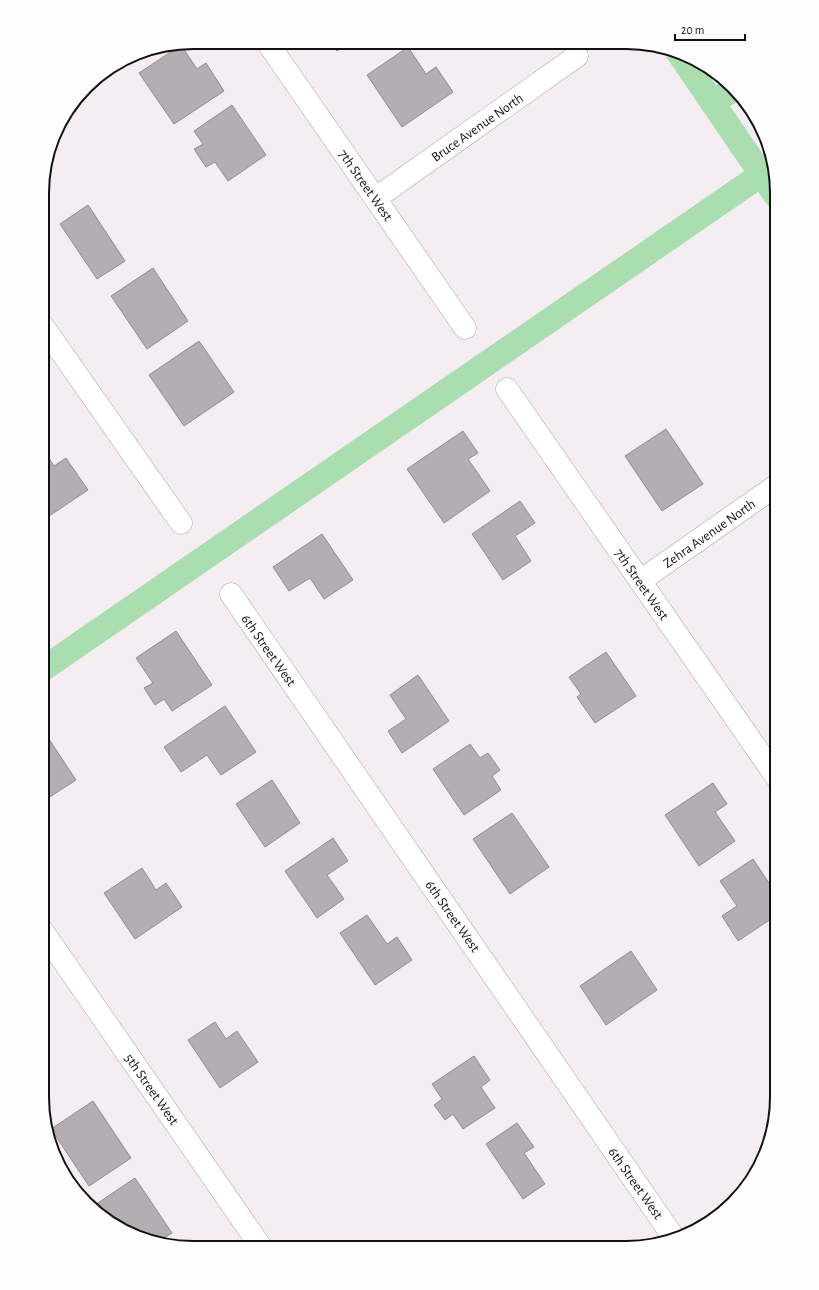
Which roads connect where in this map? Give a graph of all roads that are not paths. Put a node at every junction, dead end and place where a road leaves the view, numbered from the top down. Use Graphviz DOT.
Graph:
graph roads {
  1 [pos="272,49"];
  2 [pos="578,56"];
  3 [pos="376,198"];
  4 [pos="465,328"];
  5 [pos="49,335"];
  6 [pos="507,390"];
  7 [pos="770,490"];
  8 [pos="181,523"];
  9 [pos="640,581"];
  10 [pos="231,594"];
  11 [pos="770,768"];
  12 [pos="49,940"];
  13 [pos="671,1233"];
  14 [pos="257,1241"];
  1 -- 3 [label="street, 7th Street West"];
  2 -- 3 [label="street, Bruce Avenue North"];
  3 -- 4 [label="street, 7th Street West"];
  5 -- 8 [label="street"];
  6 -- 9 [label="street, 7th Street West"];
  7 -- 9 [label="street, Zehra Avenue North"];
  9 -- 11 [label="street, 7th Street West"];
  10 -- 13 [label="street, 6th Street West"];
  12 -- 14 [label="street, 5th Street West"];
}
